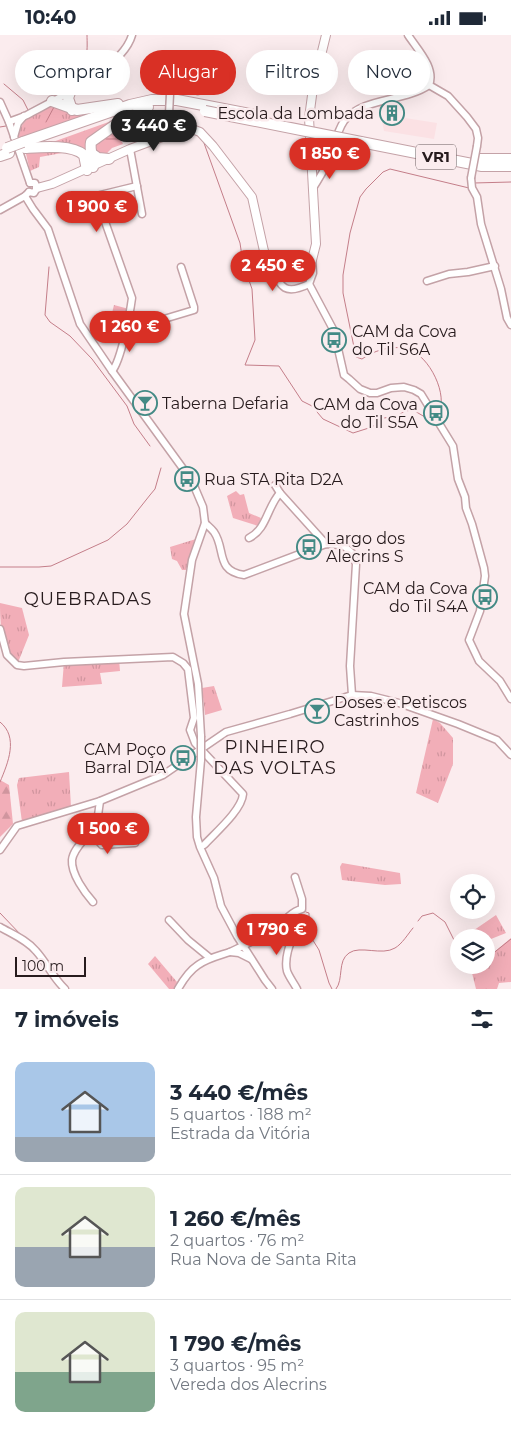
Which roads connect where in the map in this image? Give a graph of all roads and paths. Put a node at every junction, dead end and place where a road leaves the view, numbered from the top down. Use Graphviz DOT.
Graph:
graph roads {
  1 [pos="132,35"];
  2 [pos="326,35"];
  3 [pos="408,35"];
  4 [pos="123,50"];
  5 [pos="417,50"];
  6 [pos="430,86"];
  7 [pos="62,95"];
  8 [pos="69,95"];
  9 [pos="170,95"];
  10 [pos="406,95"];
  11 [pos="52,101"];
  12 [pos="0,102"];
  13 [pos="147,104"];
  14 [pos="72,109"];
  15 [pos="6,112"];
  16 [pos="20,119"];
  17 [pos="10,124"];
  18 [pos="170,134"];
  19 [pos="362,139"];
  20 [pos="21,143"];
  21 [pos="130,149"];
  22 [pos="4,152"];
  23 [pos="91,153"];
  24 [pos="109,159"];
  25 [pos="511,159"];
  26 [pos="311,160"];
  27 [pos="328,160"];
  28 [pos="511,167"];
  29 [pos="90,168"];
  30 [pos="320,168"];
  31 [pos="312,172"];
  32 [pos="30,183"];
  33 [pos="137,186"];
  34 [pos="37,188"];
  35 [pos="313,188"];
  36 [pos="27,194"];
  37 [pos="0,210"];
  38 [pos="142,214"];
  39 [pos="312,259"];
  40 [pos="272,266"];
  41 [pos="494,266"];
  42 [pos="181,267"];
  43 [pos="303,271"];
  44 [pos="311,281"];
  45 [pos="427,281"];
  46 [pos="126,324"];
  47 [pos="511,325"];
  48 [pos="112,371"];
  49 [pos="275,485"];
  50 [pos="280,493"];
  51 [pos="205,523"];
  52 [pos="249,538"];
  53 [pos="326,544"];
  54 [pos="0,629"];
  55 [pos="352,695"];
  56 [pos="511,699"];
  57 [pos="200,749"];
  58 [pos="511,755"];
  59 [pos="100,801"];
  60 [pos="95,837"];
  61 [pos="135,843"];
  62 [pos="204,845"];
  63 [pos="0,850"];
  64 [pos="295,877"];
  65 [pos="93,903"];
  66 [pos="169,919"];
  67 [pos="300,920"];
  68 [pos="0,927"];
  69 [pos="236,933"];
  70 [pos="254,943"];
  71 [pos="244,945"];
  72 [pos="229,952"];
  73 [pos="210,958"];
  74 [pos="252,960"];
  75 [pos="65,989"];
  76 [pos="178,989"];
  77 [pos="272,989"];
  78 [pos="297,989"];
  1 -- 4 [label="street"];
  2 -- 26 [label="main road"];
  3 -- 5 [label="street"];
  6 -- 41 [label="street, bridge"];
  7 -- 11 [label="street"];
  8 -- 14 [label="highway"];
  9 -- 18 [label="street, bridge"];
  10 -- 27 [label="street"];
  11 -- 14 [label="highway"];
  11 -- 16 [label="street"];
  12 -- 15 [label="street"];
  13 -- 14 [label="highway"];
  13 -- 19 [label="highway, VR1"];
  13 -- 20 [label="highway, VR1"];
  13 -- 23 [label="highway"];
  15 -- 16 [label="street"];
  15 -- 17 [label="street"];
  16 -- 17 [label="street"];
  16 -- 20 [label="street"];
  17 -- 20 [label="street"];
  18 -- 21 [label="main road"];
  18 -- 40 [label="main road"];
  19 -- 25 [label="highway, VR1"];
  19 -- 28 [label="highway, VR1"];
  20 -- 22 [label="highway, VR1, bridge"];
  20 -- 29 [label="highway"];
  20 -- 32 [label="street"];
  21 -- 24 [label="main road"];
  21 -- 33 [label="street"];
  23 -- 24 [label="highway"];
  23 -- 29 [label="highway"];
  24 -- 29 [label="main road"];
  26 -- 30 [label="street"];
  26 -- 31 [label="main road"];
  27 -- 30 [label="street"];
  27 -- 35 [label="street"];
  29 -- 34 [label="main road"];
  30 -- 31 [label="street"];
  31 -- 35 [label="main road"];
  32 -- 34 [label="street"];
  32 -- 36 [label="street"];
  33 -- 38 [label="street"];
  33 -- 46 [label="street"];
  34 -- 36 [label="street"];
  35 -- 39 [label="main road"];
  36 -- 37 [label="street"];
  36 -- 48 [label="street"];
  39 -- 43 [label="main road"];
  39 -- 44 [label="street"];
  40 -- 43 [label="main road"];
  40 -- 44 [label="street"];
  41 -- 45 [label="street"];
  41 -- 47 [label="street"];
  42 -- 46 [label="street"];
  43 -- 44 [label="street"];
  44 -- 56 [label="street"];
  46 -- 48 [label="street"];
  48 -- 51 [label="street"];
  49 -- 50 [label="street"];
  50 -- 52 [label="street"];
  50 -- 53 [label="street"];
  51 -- 53 [label="street"];
  51 -- 69 [label="street, bridge"];
  53 -- 55 [label="street"];
  54 -- 57 [label="street"];
  55 -- 57 [label="street"];
  55 -- 58 [label="street"];
  57 -- 59 [label="street"];
  57 -- 62 [label="street"];
  59 -- 60 [label="street"];
  59 -- 63 [label="street"];
  60 -- 61 [label="street"];
  60 -- 65 [label="street"];
  64 -- 70 [label="street"];
  66 -- 73 [label="street"];
  67 -- 78 [label="street"];
  68 -- 75 [label="street"];
  69 -- 70 [label="street"];
  69 -- 71 [label="street"];
  69 -- 72 [label="street"];
  70 -- 71 [label="street"];
  70 -- 74 [label="street"];
  71 -- 72 [label="street"];
  71 -- 74 [label="street"];
  72 -- 73 [label="street"];
  72 -- 74 [label="street"];
  73 -- 76 [label="street"];
  74 -- 77 [label="street"];
}
